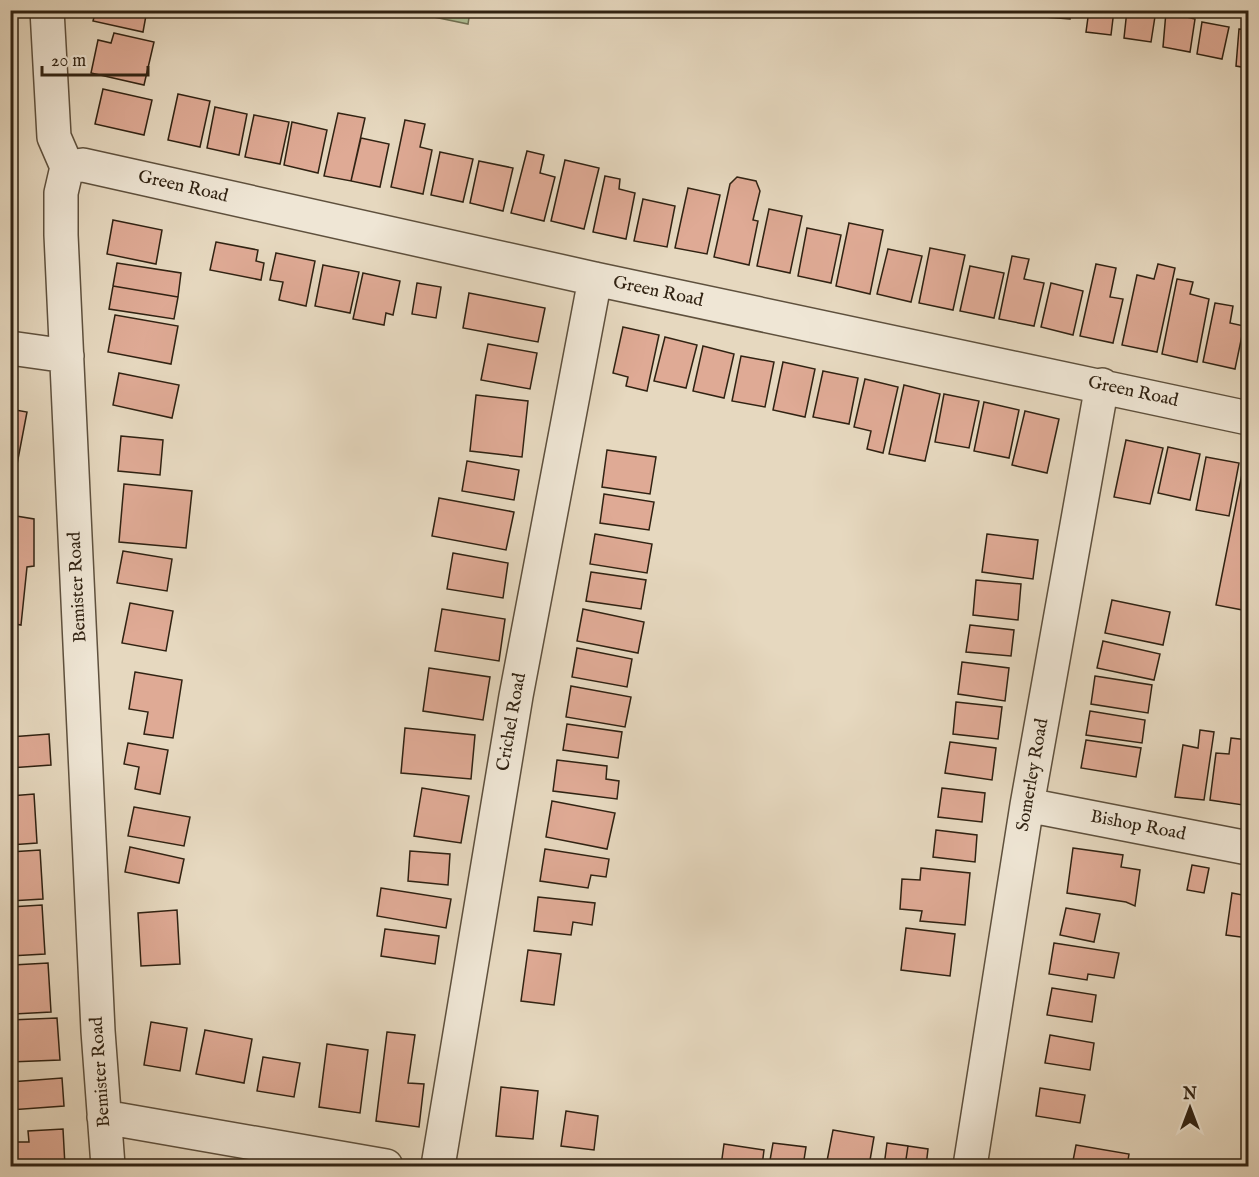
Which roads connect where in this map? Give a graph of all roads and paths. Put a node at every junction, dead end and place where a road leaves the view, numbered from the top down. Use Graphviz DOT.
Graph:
graph roads {
  1 [pos="47,10"];
  2 [pos="67,167"];
  3 [pos="595,279"];
  4 [pos="10,348"];
  5 [pos="67,356"];
  6 [pos="1102,385"];
  7 [pos="1248,418"];
  8 [pos="1027,805"];
  9 [pos="1248,848"];
  10 [pos="104,1117"];
  11 [pos="108,1167"];
  12 [pos="386,1167"];
  13 [pos="438,1167"];
  14 [pos="970,1167"];
  1 -- 2 [label="street"];
  2 -- 3 [label="street, Green Road"];
  2 -- 5 [label="street, Bemister Road"];
  3 -- 6 [label="street, Green Road"];
  3 -- 13 [label="street, Crichel Road"];
  4 -- 5 [label="street"];
  5 -- 10 [label="street, Bemister Road"];
  6 -- 7 [label="street, Green Road"];
  6 -- 8 [label="street, Somerley Road"];
  8 -- 9 [label="street, Bishop Road"];
  8 -- 14 [label="street, Somerley Road"];
  10 -- 11 [label="street, Bemister Road"];
  10 -- 12 [label="street"];
}
